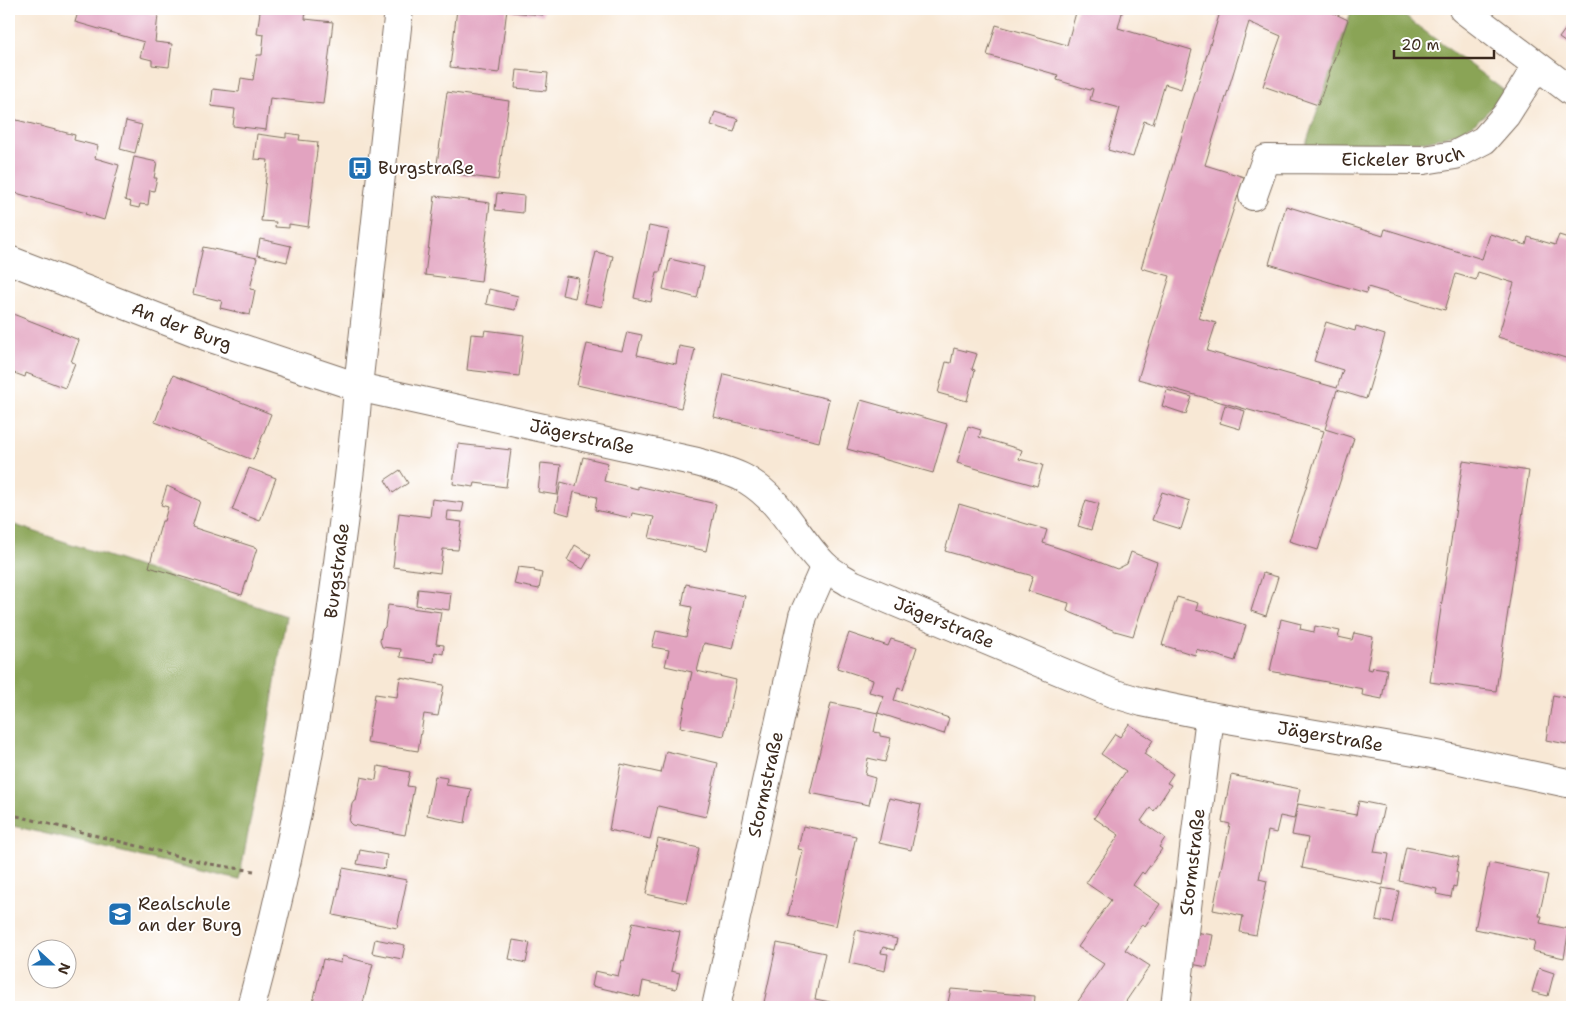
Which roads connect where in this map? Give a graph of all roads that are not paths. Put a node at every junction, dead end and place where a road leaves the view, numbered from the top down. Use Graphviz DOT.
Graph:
graph roads {
  1 [pos="399,9"];
  2 [pos="1463,9"];
  3 [pos="1538,66"];
  4 [pos="1572,92"];
  5 [pos="1253,196"];
  6 [pos="9,260"];
  7 [pos="358,387"];
  8 [pos="825,566"];
  9 [pos="1210,716"];
  10 [pos="1572,784"];
  11 [pos="251,1007"];
  12 [pos="716,1007"];
  13 [pos="1175,1007"];
  1 -- 7 [label="street, Burgstraße"];
  2 -- 3 [label="street"];
  3 -- 4 [label="street"];
  3 -- 5 [label="street, Eickeler Bruch"];
  6 -- 7 [label="street, An der Burg"];
  7 -- 8 [label="street, Jägerstraße"];
  7 -- 11 [label="street, Burgstraße"];
  8 -- 9 [label="street, Jägerstraße"];
  8 -- 12 [label="street, Stormstraße"];
  9 -- 10 [label="street, Jägerstraße"];
  9 -- 13 [label="street, Stormstraße"];
}
